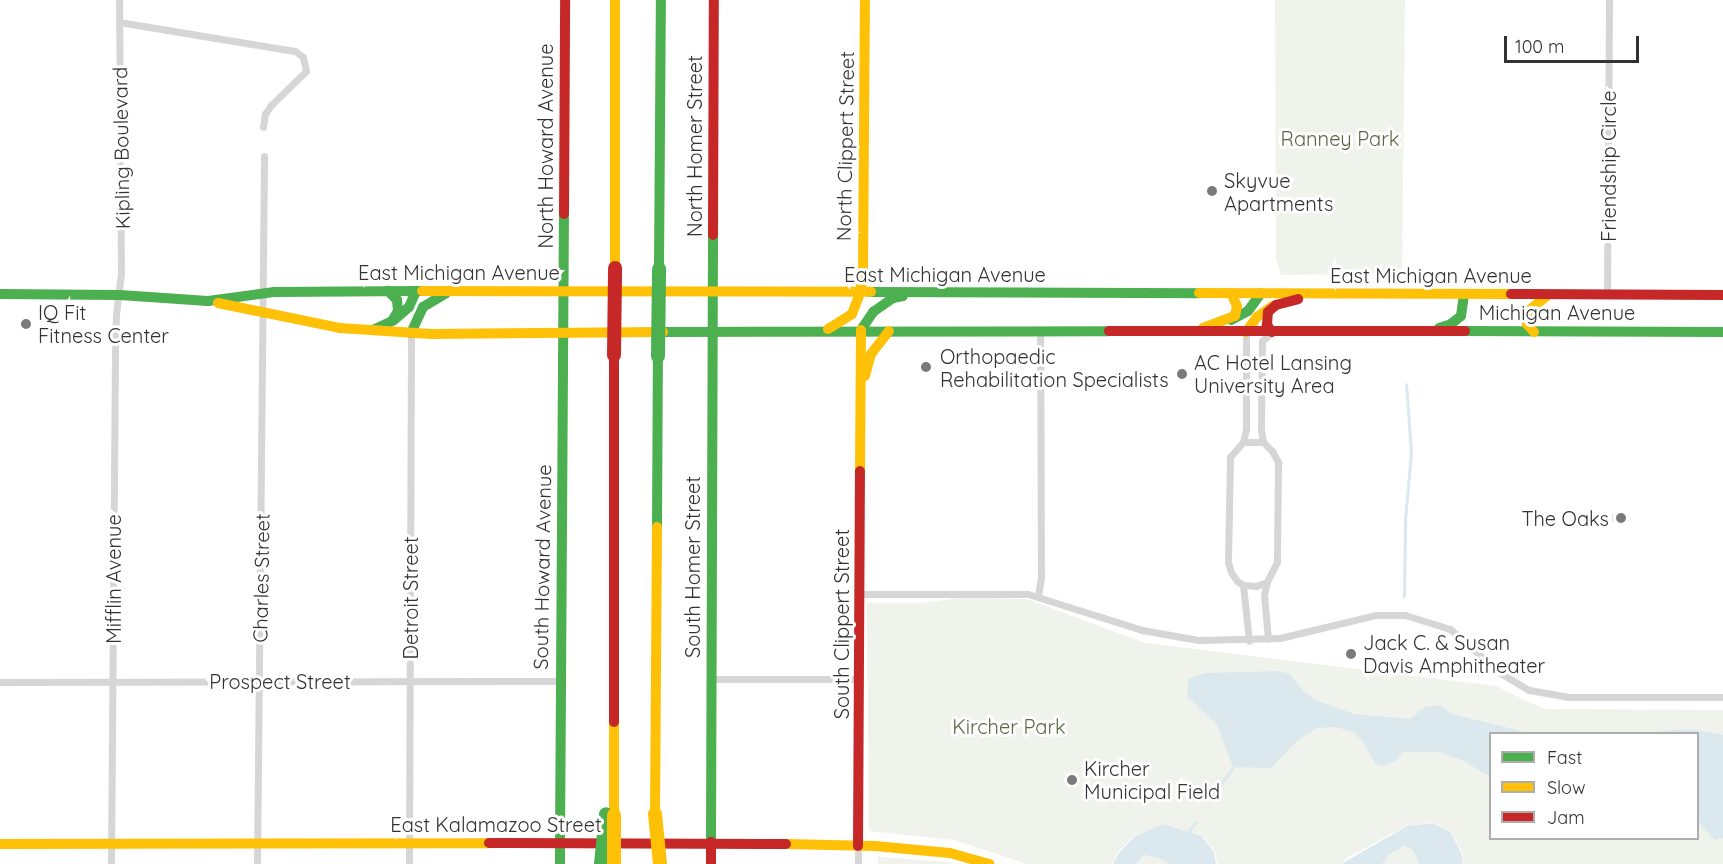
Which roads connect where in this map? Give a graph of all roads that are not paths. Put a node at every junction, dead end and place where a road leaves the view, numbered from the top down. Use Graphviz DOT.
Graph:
graph roads {
  1 [pos="119,0"];
  2 [pos="565,0"];
  3 [pos="615,0"];
  4 [pos="661,0"];
  5 [pos="714,0"];
  6 [pos="866,0"];
  7 [pos="1609,0"];
  8 [pos="119,22"];
  9 [pos="263,127"];
  10 [pos="264,156"];
  11 [pos="388,291"];
  12 [pos="416,291"];
  13 [pos="454,291"];
  14 [pos="564,292"];
  15 [pos="263,293"];
  16 [pos="714,293"];
  17 [pos="860,293"];
  18 [pos="912,293"];
  19 [pos="1231,293"];
  20 [pos="1261,293"];
  21 [pos="0,294"];
  22 [pos="1322,294"];
  23 [pos="120,295"];
  24 [pos="1464,295"];
  25 [pos="1548,295"];
  26 [pos="1607,295"];
  27 [pos="1723,295"];
  28 [pos="433,299"];
  29 [pos="208,301"];
  30 [pos="1276,305"];
  31 [pos="263,314"];
  32 [pos="392,321"];
  33 [pos="1229,321"];
  34 [pos="861,330"];
  35 [pos="368,331"];
  36 [pos="713,331"];
  37 [pos="815,331"];
  38 [pos="889,331"];
  39 [pos="1391,331"];
  40 [pos="1424,331"];
  41 [pos="564,332"];
  42 [pos="1040,332"];
  43 [pos="1246,332"];
  44 [pos="1272,332"];
  45 [pos="1534,332"];
  46 [pos="1723,332"];
  47 [pos="411,333"];
  48 [pos="1189,333"];
  49 [pos="431,334"];
  50 [pos="862,385"];
  51 [pos="1244,442"];
  52 [pos="1263,442"];
  53 [pos="1267,582"];
  54 [pos="1243,585"];
  55 [pos="861,594"];
  56 [pos="1038,596"];
  57 [pos="1268,639"];
  58 [pos="1249,640"];
  59 [pos="711,679"];
  60 [pos="860,679"];
  61 [pos="410,680"];
  62 [pos="560,681"];
  63 [pos="0,682"];
  64 [pos="260,682"];
  65 [pos="112,683"];
  66 [pos="1723,697"];
  67 [pos="655,814"];
  68 [pos="610,815"];
  69 [pos="711,842"];
  70 [pos="560,843"];
  71 [pos="0,844"];
  72 [pos="111,844"];
  73 [pos="257,844"];
  74 [pos="409,844"];
  75 [pos="858,846"];
  76 [pos="111,864"];
  77 [pos="257,864"];
  78 [pos="409,864"];
  79 [pos="560,864"];
  80 [pos="601,864"];
  81 [pos="614,864"];
  82 [pos="653,864"];
  83 [pos="660,864"];
  84 [pos="711,864"];
  85 [pos="858,864"];
  86 [pos="989,864"];
  1 -- 8 [label="street, Kipling Boulevard"];
  2 -- 14 [label="main road, North Howard Avenue"];
  3 -- 68 [label="main road, bridge"];
  4 -- 67 [label="main road, bridge"];
  5 -- 16 [label="main road, North Homer Street"];
  6 -- 17 [label="main road, North Clippert Street"];
  7 -- 26 [label="street, Friendship Circle"];
  8 -- 9 [label="street"];
  8 -- 23 [label="street, Kipling Boulevard"];
  10 -- 15 [label="street, Charles Street"];
  11 -- 12 [label="main road, East Michigan Avenue"];
  11 -- 15 [label="main road, East Michigan Avenue"];
  11 -- 32 [label="main road"];
  12 -- 13 [label="main road, East Michigan Avenue"];
  12 -- 32 [label="main road"];
  13 -- 14 [label="main road, East Michigan Avenue"];
  13 -- 28 [label="main road"];
  14 -- 16 [label="main road, East Michigan Avenue"];
  14 -- 41 [label="main road, South Howard Avenue"];
  15 -- 29 [label="main road, East Michigan Avenue"];
  15 -- 31 [label="street, Charles Street"];
  16 -- 17 [label="main road, East Michigan Avenue"];
  16 -- 36 [label="main road, South Homer Street"];
  17 -- 18 [label="main road, East Michigan Avenue"];
  17 -- 37 [label="main road"];
  18 -- 19 [label="main road, East Michigan Avenue"];
  18 -- 34 [label="main road"];
  19 -- 20 [label="main road, East Michigan Avenue"];
  19 -- 33 [label="main road"];
  20 -- 22 [label="main road, East Michigan Avenue"];
  20 -- 33 [label="main road"];
  21 -- 23 [label="main road, East Michigan Avenue"];
  22 -- 24 [label="main road, East Michigan Avenue"];
  22 -- 30 [label="main road"];
  23 -- 29 [label="main road, East Michigan Avenue"];
  23 -- 65 [label="street, Mifflin Avenue"];
  24 -- 25 [label="main road, East Michigan Avenue"];
  24 -- 40 [label="main road"];
  25 -- 26 [label="main road, East Michigan Avenue"];
  25 -- 45 [label="main road"];
  26 -- 27 [label="main road, East Michigan Avenue"];
  28 -- 47 [label="main road"];
  28 -- 49 [label="main road"];
  29 -- 31 [label="main road, East Michigan Avenue"];
  30 -- 43 [label="main road"];
  30 -- 44 [label="main road"];
  31 -- 35 [label="main road, East Michigan Avenue"];
  31 -- 64 [label="street, Charles Street"];
  32 -- 35 [label="main road"];
  33 -- 48 [label="main road"];
  34 -- 37 [label="main road, East Michigan Avenue"];
  34 -- 38 [label="main road, East Michigan Avenue"];
  34 -- 50 [label="main road, South Clippert Street"];
  35 -- 47 [label="main road, East Michigan Avenue"];
  36 -- 37 [label="main road, East Michigan Avenue"];
  36 -- 41 [label="main road, East Michigan Avenue"];
  36 -- 59 [label="main road, South Homer Street"];
  38 -- 42 [label="main road, East Michigan Avenue"];
  38 -- 50 [label="main road, South Clippert Street"];
  39 -- 40 [label="main road, Michigan Avenue"];
  39 -- 44 [label="main road, East Michigan Avenue"];
  40 -- 45 [label="main road, Michigan Avenue"];
  41 -- 49 [label="main road, East Michigan Avenue"];
  41 -- 62 [label="main road, South Howard Avenue"];
  42 -- 48 [label="main road, East Michigan Avenue"];
  42 -- 56 [label="street"];
  43 -- 44 [label="main road, East Michigan Avenue"];
  43 -- 48 [label="main road, East Michigan Avenue"];
  43 -- 51 [label="street"];
  44 -- 52 [label="street"];
  45 -- 46 [label="main road, Michigan Avenue"];
  47 -- 49 [label="main road, East Michigan Avenue"];
  47 -- 61 [label="street, Detroit Street"];
  50 -- 55 [label="main road, South Clippert Street"];
  51 -- 52 [label="street"];
  51 -- 54 [label="street"];
  52 -- 53 [label="street"];
  53 -- 54 [label="street"];
  53 -- 57 [label="street"];
  54 -- 58 [label="street"];
  55 -- 56 [label="street"];
  55 -- 60 [label="main road, South Clippert Street"];
  56 -- 58 [label="street"];
  57 -- 58 [label="street"];
  57 -- 66 [label="street"];
  59 -- 60 [label="street"];
  59 -- 69 [label="main road, South Homer Street"];
  60 -- 75 [label="main road, South Clippert Street"];
  61 -- 62 [label="street, Prospect Street"];
  61 -- 64 [label="street, Prospect Street"];
  61 -- 74 [label="street, Detroit Street"];
  62 -- 70 [label="main road, South Howard Avenue"];
  63 -- 65 [label="street, Prospect Street"];
  64 -- 65 [label="street, Prospect Street"];
  64 -- 73 [label="street, Charles Street"];
  65 -- 72 [label="street, Mifflin Avenue"];
  67 -- 82 [label="main road, bridge"];
  67 -- 83 [label="main road, bridge"];
  68 -- 80 [label="main road, bridge"];
  68 -- 81 [label="main road, bridge"];
  69 -- 70 [label="main road, East Kalamazoo Street"];
  69 -- 75 [label="main road, East Kalamazoo Street"];
  69 -- 84 [label="main road, South Homer Street"];
  70 -- 74 [label="main road, East Kalamazoo Street"];
  70 -- 79 [label="main road, South Howard Avenue"];
  71 -- 72 [label="main road, East Kalamazoo Street"];
  72 -- 73 [label="main road, East Kalamazoo Street"];
  72 -- 76 [label="street, Mifflin Avenue"];
  73 -- 74 [label="main road, East Kalamazoo Street"];
  73 -- 77 [label="street, Charles Street"];
  74 -- 78 [label="street, Detroit Street"];
  75 -- 85 [label="street, South Clippert Street"];
  75 -- 86 [label="main road, East Kalamazoo Street"];
}
